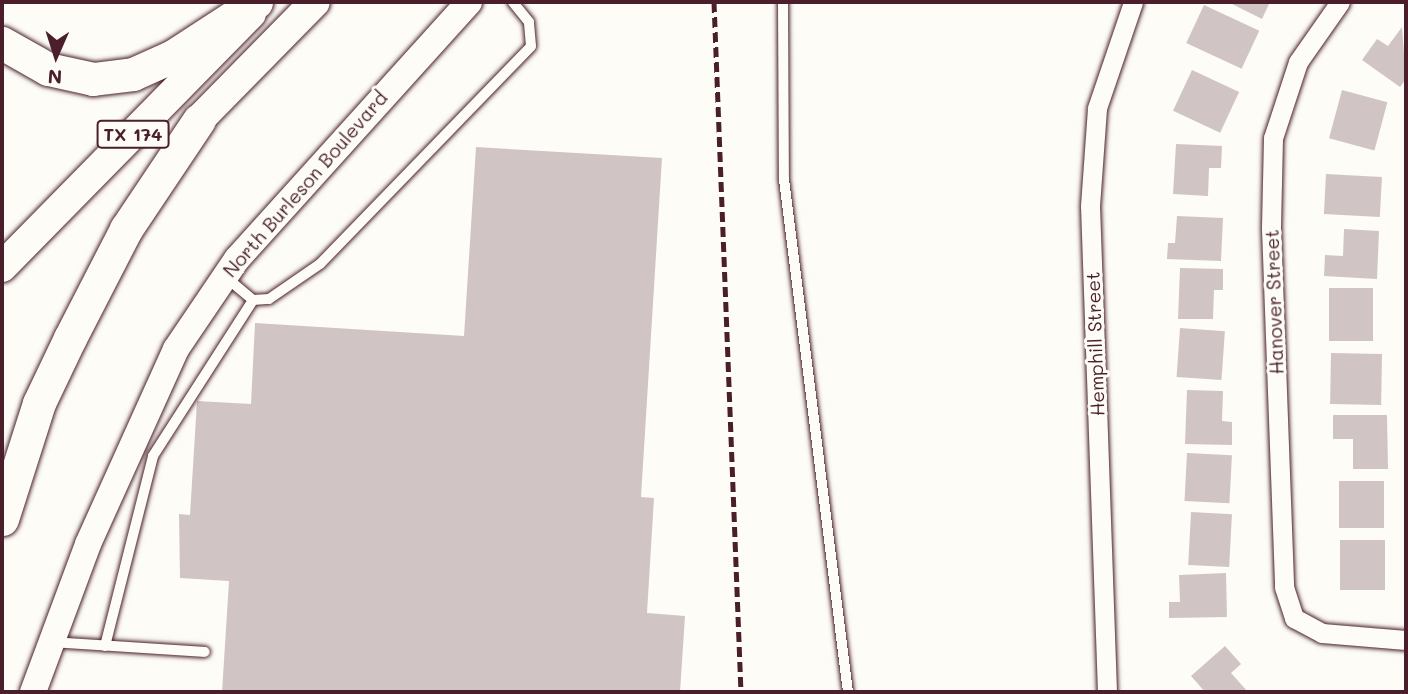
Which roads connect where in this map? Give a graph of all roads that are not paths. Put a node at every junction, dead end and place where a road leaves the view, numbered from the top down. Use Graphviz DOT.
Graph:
graph roads {
  1 [pos="256,2"];
  2 [pos="264,2"];
  3 [pos="315,2"];
  4 [pos="469,2"];
  5 [pos="513,2"];
  6 [pos="783,2"];
  7 [pos="1133,2"];
  8 [pos="1340,2"];
  9 [pos="2,43"];
  10 [pos="199,120"];
  11 [pos="2,267"];
  12 [pos="225,276"];
  13 [pos="253,300"];
  14 [pos="2,519"];
  15 [pos="1406,640"];
  16 [pos="48,642"];
  17 [pos="105,646"];
  18 [pos="205,652"];
  19 [pos="33,692"];
  20 [pos="848,692"];
  21 [pos="1107,692"];
  1 -- 9 [label="highway"];
  2 -- 11 [label="main road, TX 174"];
  3 -- 10 [label="main road"];
  4 -- 12 [label="main road, North Burleson Boulevard"];
  5 -- 13 [label="lane"];
  6 -- 20 [label="lane"];
  7 -- 21 [label="street, Hemphill Street"];
  8 -- 15 [label="street, Hanover Street"];
  10 -- 14 [label="highway"];
  12 -- 13 [label="lane"];
  12 -- 16 [label="main road, North Burleson Boulevard"];
  13 -- 17 [label="lane"];
  16 -- 17 [label="lane"];
  16 -- 19 [label="main road, North Burleson Boulevard"];
  17 -- 18 [label="lane"];
}
